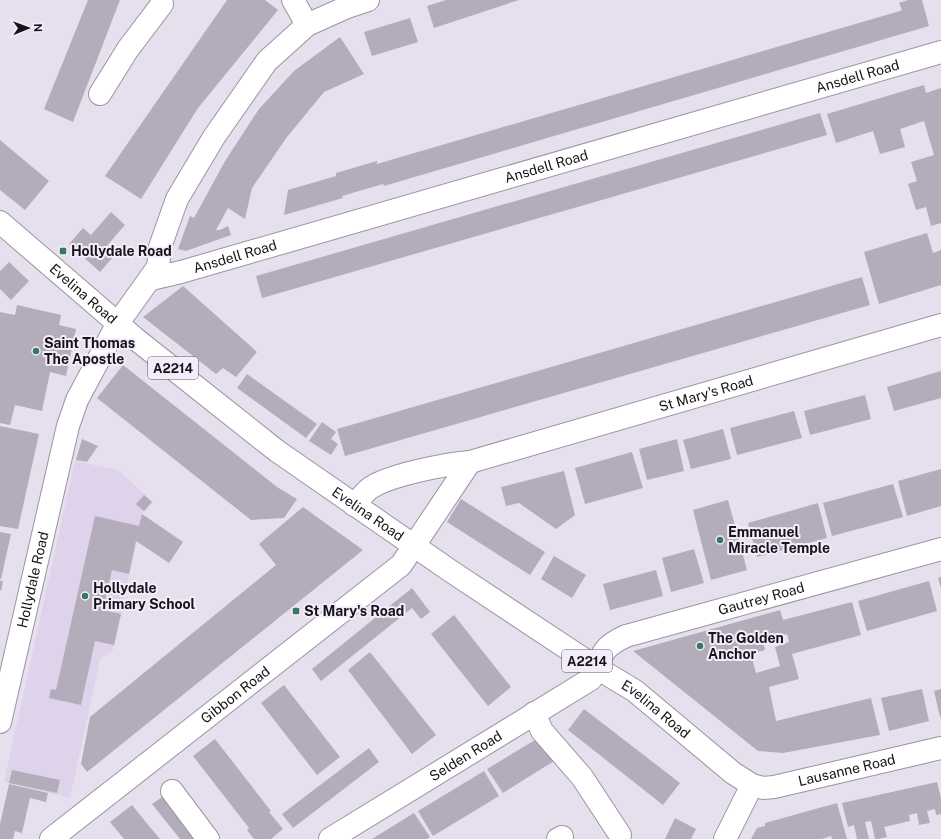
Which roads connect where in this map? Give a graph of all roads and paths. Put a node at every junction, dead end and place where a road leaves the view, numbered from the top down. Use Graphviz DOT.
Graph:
graph roads {
  1 [pos="293,0"];
  2 [pos="368,0"];
  3 [pos="163,1"];
  4 [pos="307,25"];
  5 [pos="941,52"];
  6 [pos="100,94"];
  7 [pos="0,222"];
  8 [pos="151,279"];
  9 [pos="118,323"];
  10 [pos="941,325"];
  11 [pos="470,462"];
  12 [pos="354,505"];
  13 [pos="414,546"];
  14 [pos="941,549"];
  15 [pos="597,668"];
  16 [pos="534,712"];
  17 [pos="0,722"];
  18 [pos="941,748"];
  19 [pos="752,785"];
  20 [pos="172,791"];
  21 [pos="620,835"];
  22 [pos="51,839"];
  23 [pos="208,839"];
  24 [pos="330,839"];
  25 [pos="725,839"];
  1 -- 4 [label="street"];
  2 -- 4 [label="street, Hollydale Road"];
  3 -- 6 [label="street"];
  4 -- 8 [label="street, Hollydale Road"];
  5 -- 8 [label="street, Ansdell Road"];
  7 -- 9 [label="street, Evelina Road / A2214"];
  8 -- 9 [label="street, Hollydale Road"];
  9 -- 12 [label="street, Evelina Road / A2214"];
  9 -- 17 [label="street, Hollydale Road"];
  10 -- 11 [label="street, St Mary's Road"];
  11 -- 12 [label="street, St Mary's Road"];
  11 -- 13 [label="street"];
  12 -- 13 [label="street, Evelina Road / A2214"];
  13 -- 15 [label="street, Evelina Road / A2214"];
  13 -- 22 [label="street, Gibbon Road"];
  14 -- 15 [label="street, Gautrey Road"];
  15 -- 16 [label="street, Selden Road"];
  15 -- 19 [label="street, Evelina Road / A2214"];
  16 -- 21 [label="street"];
  16 -- 24 [label="street, Selden Road"];
  18 -- 19 [label="street, Lausanne Road / A2214"];
  19 -- 25 [label="street"];
  20 -- 23 [label="street"];
}
